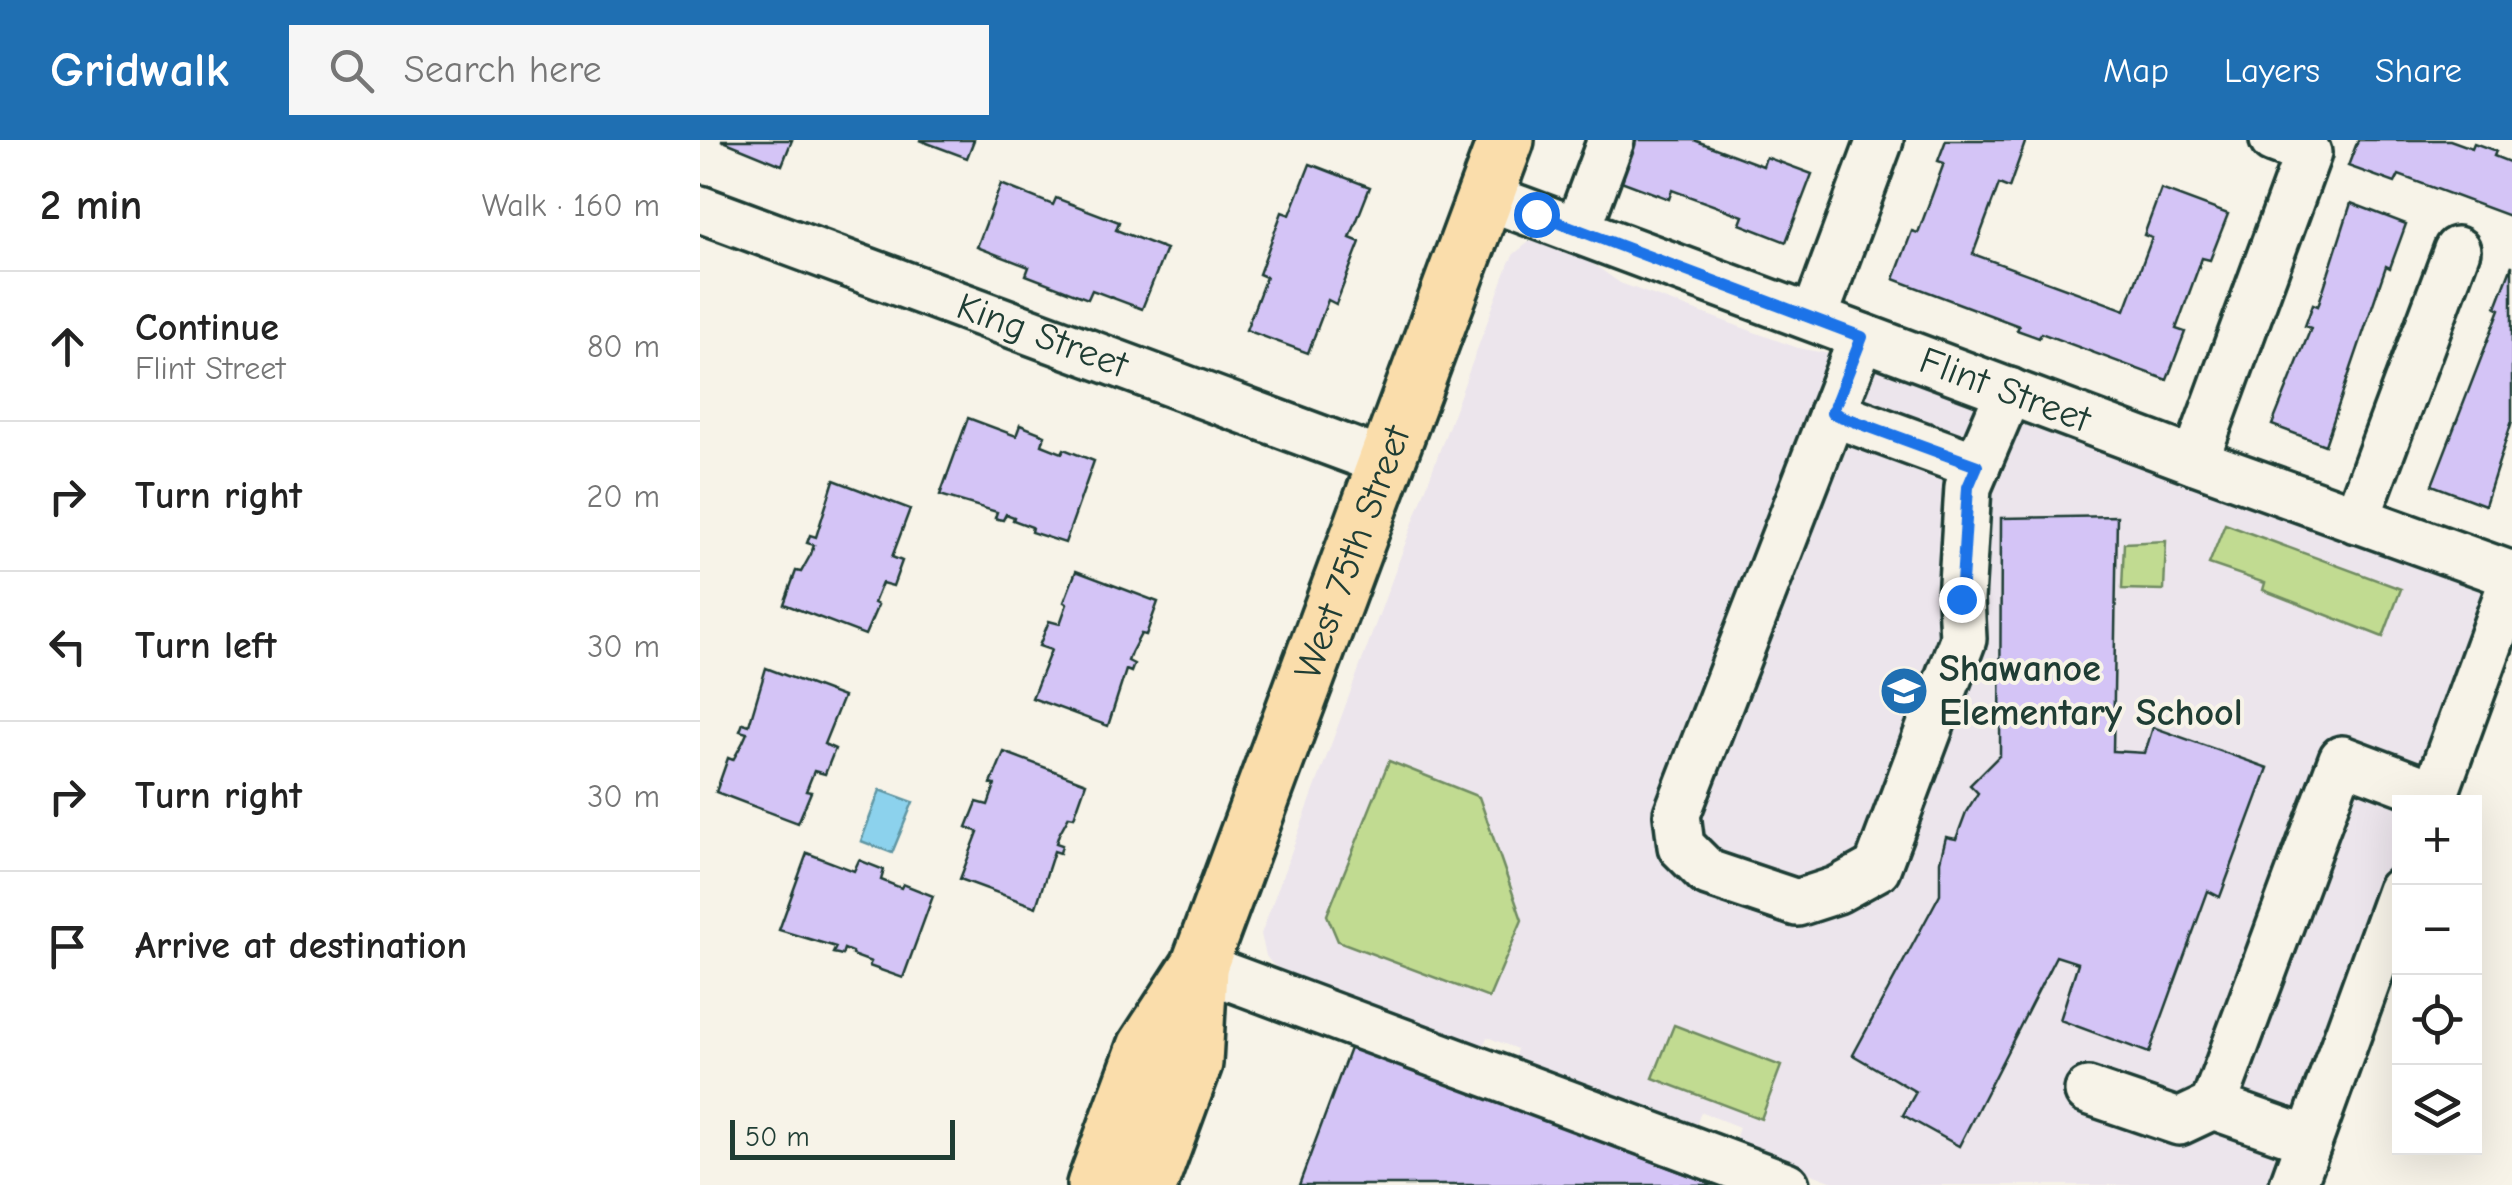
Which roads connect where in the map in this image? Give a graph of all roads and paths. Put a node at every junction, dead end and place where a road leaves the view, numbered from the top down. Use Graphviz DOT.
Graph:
graph roads {
  1 [pos="1506,140"];
  2 [pos="1611,140"];
  3 [pos="1880,140"];
  4 [pos="2273,140"];
  5 [pos="1485,196"];
  6 [pos="700,208"];
  7 [pos="1578,229"];
  8 [pos="2457,250"];
  9 [pos="1814,318"];
  10 [pos="1862,337"];
  11 [pos="2009,392"];
  12 [pos="1832,413"];
  13 [pos="2195,461"];
  14 [pos="1386,463"];
  15 [pos="1977,466"];
  16 [pos="2356,520"];
  17 [pos="2512,578"];
  18 [pos="2426,795"];
  19 [pos="2434,795"];
  20 [pos="2392,913"];
  21 [pos="1199,966"];
  22 [pos="2088,1091"];
  23 [pos="2213,1106"];
  24 [pos="2309,1140"];
  25 [pos="1095,1185"];
  26 [pos="1149,1185"];
  27 [pos="1786,1185"];
  28 [pos="2293,1185"];
  1 -- 5 [label="main road, West 75th Street"];
  2 -- 7 [label="street"];
  3 -- 9 [label="street"];
  4 -- 13 [label="street"];
  5 -- 7 [label="street, Flint Street"];
  5 -- 14 [label="main road, West 75th Street"];
  6 -- 14 [label="street, King Street"];
  7 -- 9 [label="street, Flint Street"];
  8 -- 16 [label="street"];
  9 -- 10 [label="street, Flint Street"];
  10 -- 11 [label="street, Flint Street"];
  10 -- 12 [label="street"];
  11 -- 13 [label="street, Flint Street"];
  11 -- 15 [label="street"];
  12 -- 15 [label="street"];
  12 -- 15 [label="street"];
  13 -- 16 [label="street, Flint Street"];
  14 -- 21 [label="main road, West 75th Street"];
  16 -- 17 [label="street, Flint Street"];
  17 -- 19 [label="street"];
  18 -- 23 [label="street"];
  20 -- 24 [label="street"];
  21 -- 25 [label="main road, West 75th Street"];
  21 -- 26 [label="main road, West 75th Street"];
  21 -- 27 [label="street"];
  22 -- 23 [label="street"];
  23 -- 24 [label="street"];
  24 -- 28 [label="street"];
}
